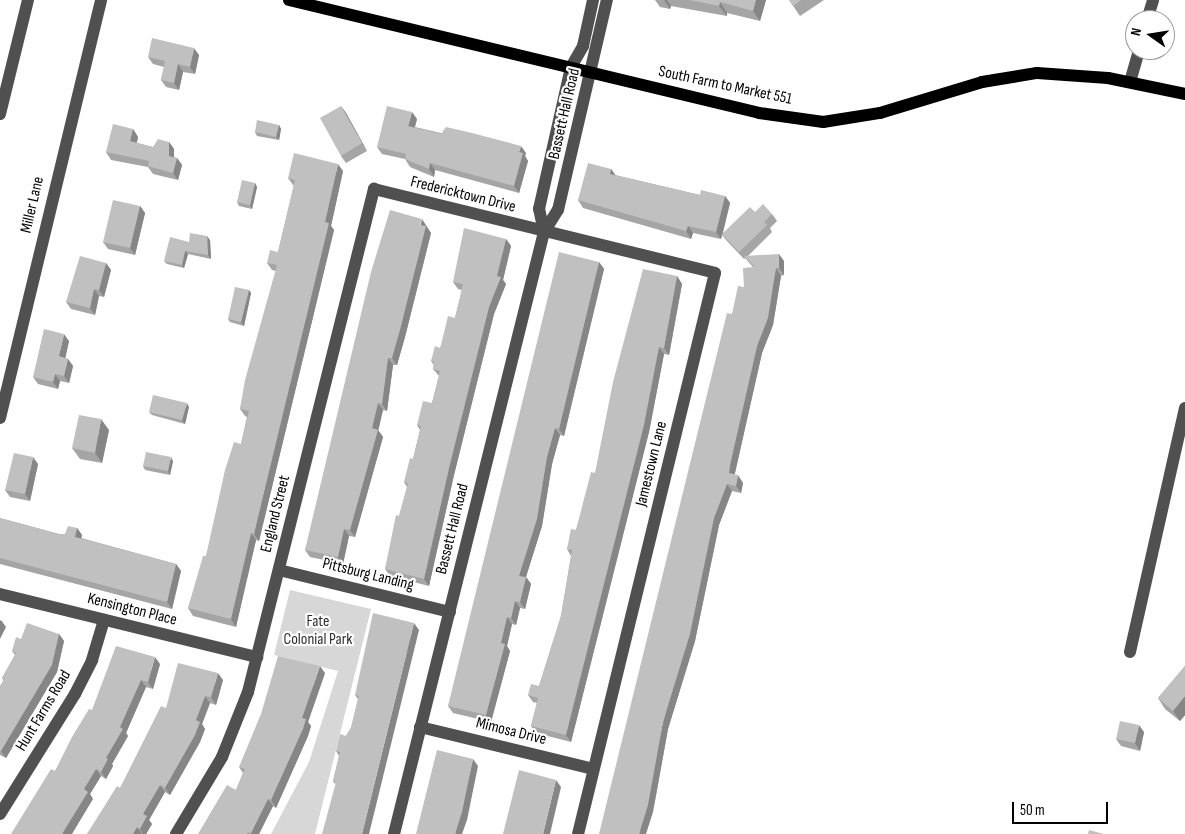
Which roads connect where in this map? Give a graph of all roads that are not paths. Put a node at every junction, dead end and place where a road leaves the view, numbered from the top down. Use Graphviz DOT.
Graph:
graph roads {
  1 [pos="28,0"];
  2 [pos="100,0"];
  3 [pos="289,0"];
  4 [pos="593,0"];
  5 [pos="607,0"];
  6 [pos="1136,60"];
  7 [pos="571,67"];
  8 [pos="591,72"];
  9 [pos="1130,82"];
  10 [pos="1185,94"];
  11 [pos="0,114"];
  12 [pos="374,189"];
  13 [pos="544,232"];
  14 [pos="1185,408"];
  15 [pos="0,418"];
  16 [pos="279,570"];
  17 [pos="0,594"];
  18 [pos="450,612"];
  19 [pos="104,620"];
  20 [pos="1130,652"];
  21 [pos="257,657"];
  22 [pos="420,727"];
  23 [pos="594,769"];
  24 [pos="0,814"];
  25 [pos="176,834"];
  26 [pos="394,834"];
  27 [pos="578,834"];
  1 -- 11 [label="street"];
  2 -- 15 [label="street, Miller Lane"];
  3 -- 7 [label="main road, South Farm to Market 551"];
  4 -- 7 [label="street, Bassett Hall Road"];
  5 -- 8 [label="street, Bassett Hall Road"];
  6 -- 9 [label="street"];
  7 -- 8 [label="main road, South Farm to Market 551"];
  7 -- 13 [label="street, Bassett Hall Road"];
  8 -- 9 [label="main road, South Farm to Market 551"];
  8 -- 13 [label="street, Bassett Hall Road"];
  9 -- 10 [label="main road, South Farm to Market 551"];
  12 -- 13 [label="street, Fredericktown Drive"];
  12 -- 16 [label="street, England Street"];
  13 -- 18 [label="street, Bassett Hall Road"];
  13 -- 23 [label="street, Jamestown Lane"];
  14 -- 20 [label="street"];
  16 -- 18 [label="street, Pittsburg Landing"];
  16 -- 21 [label="street, England Street"];
  17 -- 19 [label="street, Kensington Place"];
  18 -- 22 [label="street, Bassett Hall Road"];
  19 -- 21 [label="street, Kensington Place"];
  19 -- 24 [label="street, Hunt Farms Road"];
  21 -- 25 [label="street, England Street"];
  22 -- 23 [label="street, Mimosa Drive"];
  22 -- 26 [label="street, Bassett Hall Road"];
  23 -- 27 [label="street, Jamestown Lane"];
}
